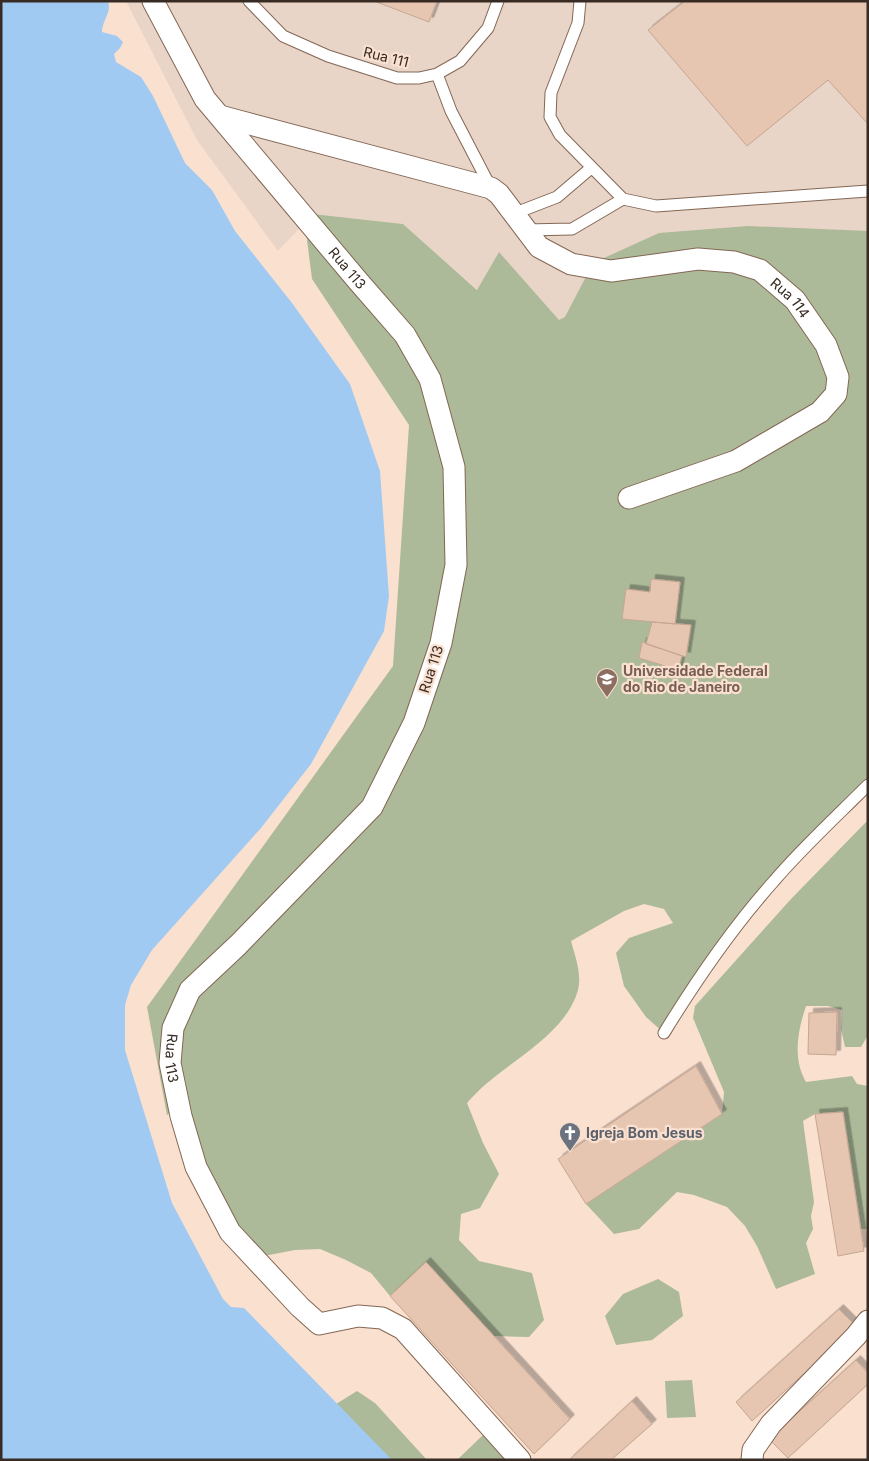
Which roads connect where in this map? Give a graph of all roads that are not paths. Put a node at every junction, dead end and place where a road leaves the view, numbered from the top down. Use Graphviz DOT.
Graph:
graph roads {
  1 [pos="153,1"];
  2 [pos="249,1"];
  3 [pos="498,1"];
  4 [pos="580,1"];
  5 [pos="437,74"];
  6 [pos="220,116"];
  7 [pos="591,168"];
  8 [pos="491,188"];
  9 [pos="868,191"];
  10 [pos="623,199"];
  11 [pos="519,222"];
  12 [pos="629,498"];
  13 [pos="868,785"];
  14 [pos="664,1033"];
  15 [pos="868,1321"];
  16 [pos="520,1460"];
  17 [pos="752,1460"];
  1 -- 6 [label="street, Rua 113"];
  2 -- 5 [label="lane, Rua 111"];
  3 -- 5 [label="lane, Rua 111"];
  4 -- 7 [label="lane"];
  5 -- 8 [label="lane"];
  6 -- 8 [label="street"];
  6 -- 16 [label="street, Rua 113"];
  7 -- 10 [label="lane"];
  7 -- 11 [label="lane"];
  8 -- 11 [label="street, Rua 114"];
  9 -- 10 [label="lane"];
  10 -- 11 [label="lane"];
  11 -- 12 [label="street, Rua 114"];
  13 -- 14 [label="lane"];
  15 -- 17 [label="street"];
}
